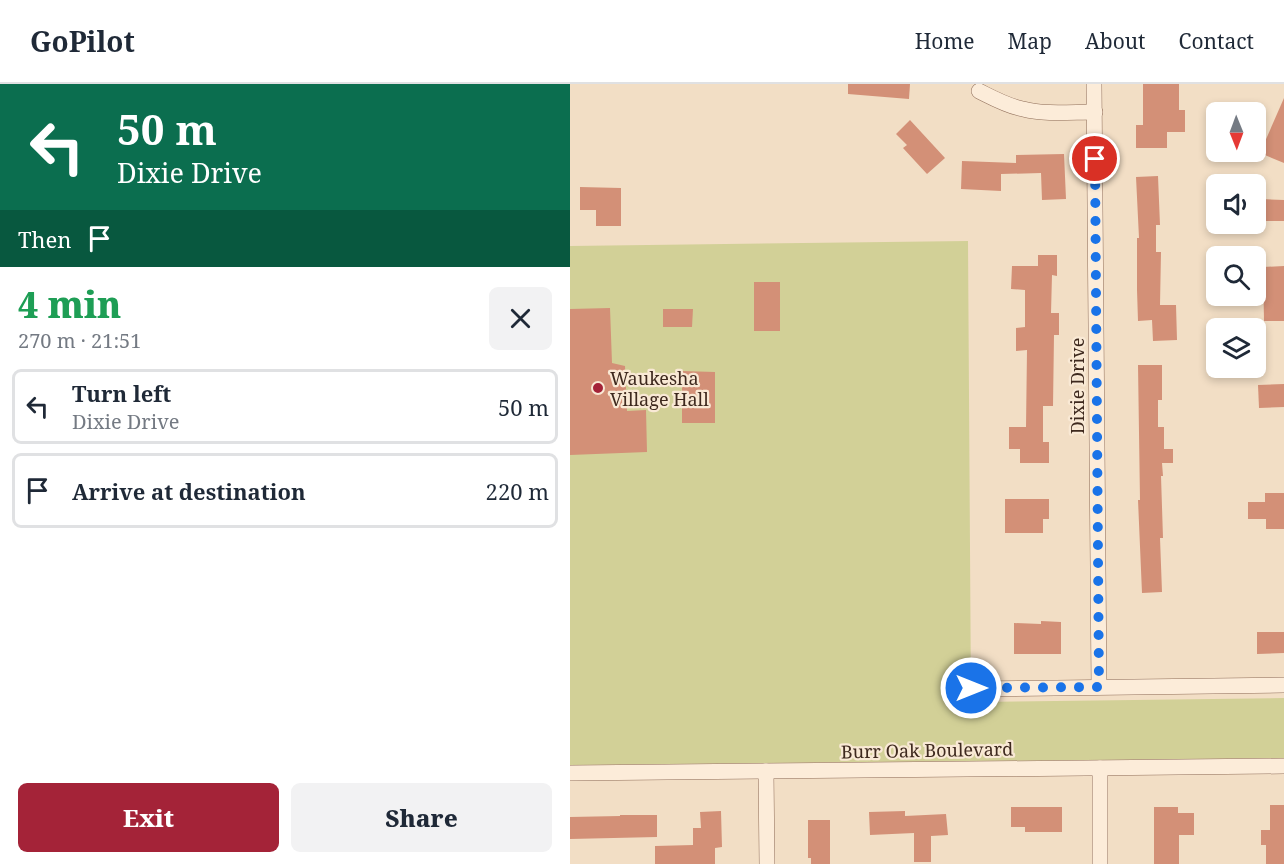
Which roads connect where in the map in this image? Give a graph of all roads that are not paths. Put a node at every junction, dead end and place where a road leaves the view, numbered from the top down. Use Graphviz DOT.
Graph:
graph roads {
  1 [pos="1094,84"];
  2 [pos="979,91"];
  3 [pos="1095,111"];
  4 [pos="1284,685"];
  5 [pos="1099,687"];
  6 [pos="971,688"];
  7 [pos="1284,766"];
  8 [pos="1100,768"];
  9 [pos="766,771"];
  10 [pos="570,773"];
  11 [pos="767,864"];
  12 [pos="1100,864"];
  1 -- 3 [label="street, Dixie Drive"];
  2 -- 3 [label="street"];
  3 -- 5 [label="street, Dixie Drive"];
  4 -- 5 [label="street"];
  5 -- 6 [label="street"];
  7 -- 8 [label="street, Burr Oak Boulevard"];
  8 -- 9 [label="street, Burr Oak Boulevard"];
  8 -- 12 [label="street"];
  9 -- 10 [label="street, Burr Oak Boulevard"];
  9 -- 11 [label="street"];
}
